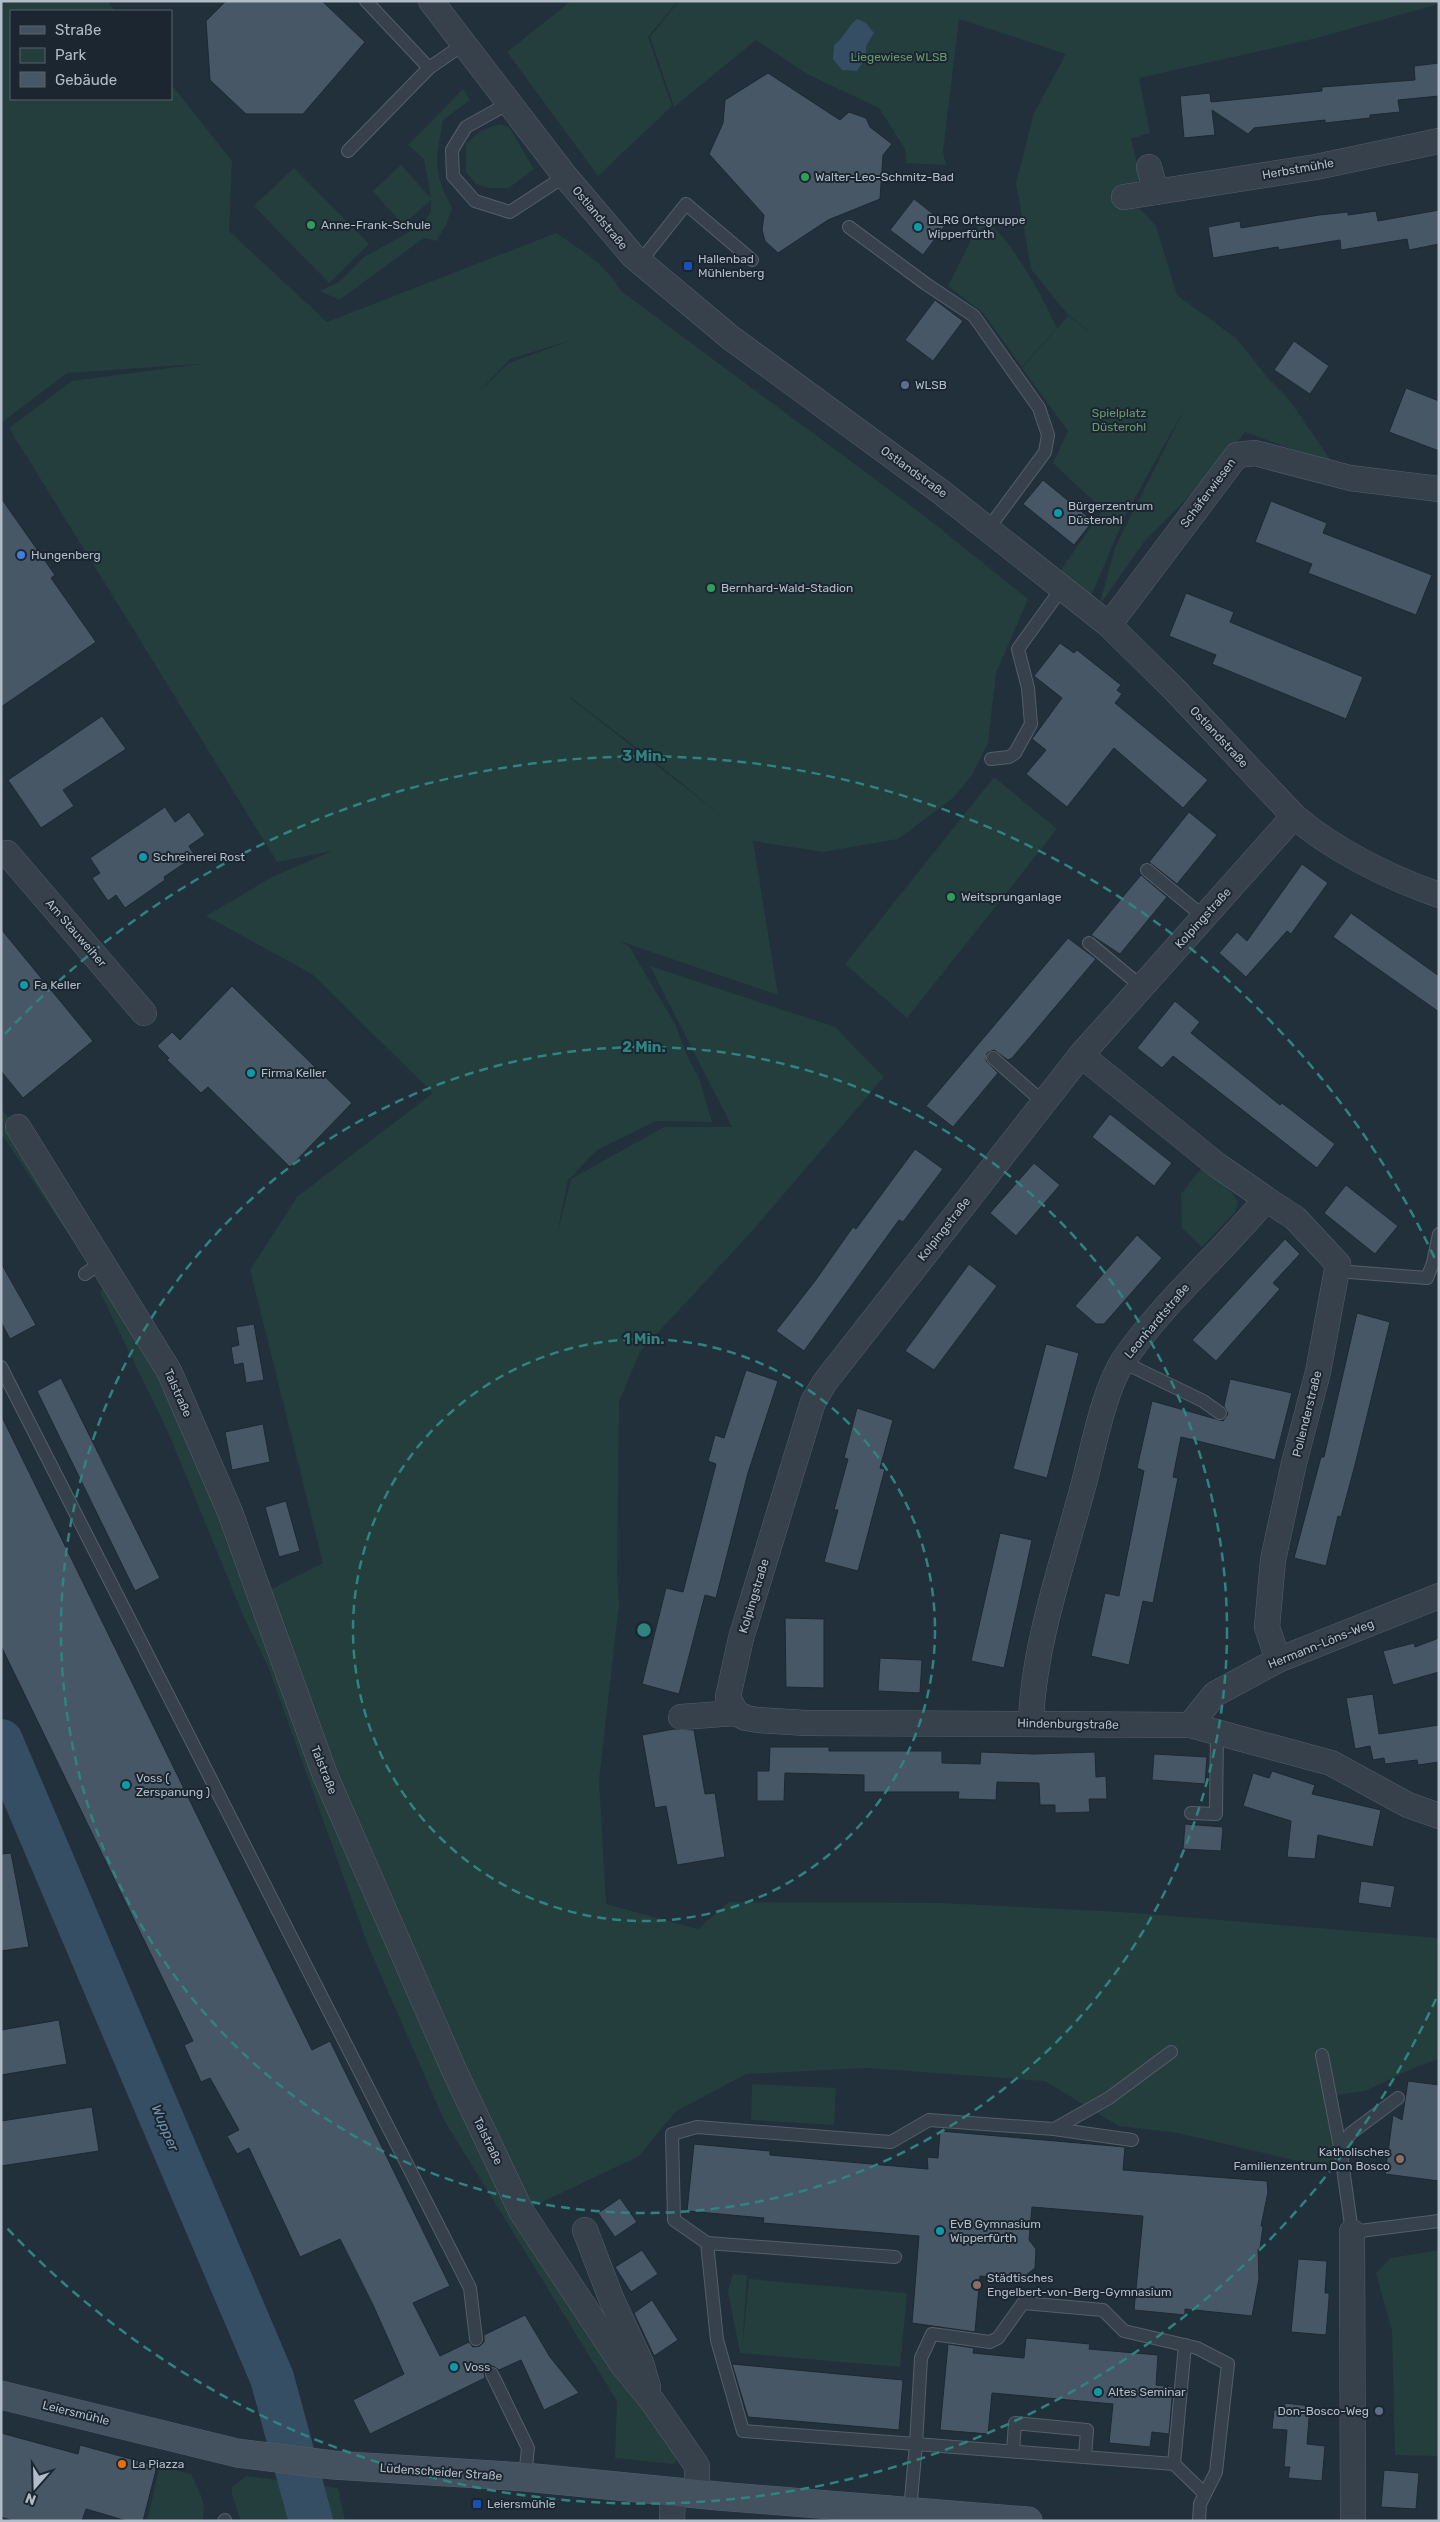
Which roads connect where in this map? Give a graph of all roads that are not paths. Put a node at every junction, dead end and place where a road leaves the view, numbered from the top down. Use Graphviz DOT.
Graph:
graph roads {
  1 [pos="366,1"];
  2 [pos="431,1"];
  3 [pos="464,44"];
  4 [pos="428,68"];
  5 [pos="509,103"];
  6 [pos="1439,141"];
  7 [pos="348,151"];
  8 [pos="1149,167"];
  9 [pos="565,176"];
  10 [pos="1156,192"];
  11 [pos="1124,197"];
  12 [pos="850,227"];
  13 [pos="752,260"];
  14 [pos="640,262"];
  15 [pos="1439,489"];
  16 [pos="988,529"];
  17 [pos="1062,588"];
  18 [pos="1109,624"];
  19 [pos="991,759"];
  20 [pos="1294,816"];
  21 [pos="3,851"];
  22 [pos="1147,870"];
  23 [pos="1439,895"];
  24 [pos="1204,917"];
  25 [pos="1089,943"];
  26 [pos="1142,987"];
  27 [pos="144,1013"];
  28 [pos="1081,1055"];
  29 [pos="993,1058"];
  30 [pos="1043,1102"];
  31 [pos="18,1127"];
  32 [pos="1266,1199"];
  33 [pos="1439,1234"];
  34 [pos="1337,1271"];
  35 [pos="1122,1362"];
  36 [pos="1,1367"];
  37 [pos="1220,1413"];
  38 [pos="1439,1596"];
  39 [pos="1278,1660"];
  40 [pos="736,1713"];
  41 [pos="681,1717"];
  42 [pos="1031,1723"];
  43 [pos="1190,1725"];
  44 [pos="1217,1732"];
  45 [pos="1192,1814"];
  46 [pos="1439,1816"];
  47 [pos="1170,2052"];
  48 [pos="1322,2055"];
  49 [pos="1398,2098"];
  50 [pos="1054,2129"];
  51 [pos="1132,2140"];
  52 [pos="1340,2146"];
  53 [pos="1439,2221"];
  54 [pos="585,2230"];
  55 [pos="1352,2232"];
  56 [pos="707,2243"];
  57 [pos="895,2257"];
  58 [pos="476,2339"];
  59 [pos="1186,2345"];
  60 [pos="492,2374"];
  61 [pos="1,2395"];
  62 [pos="653,2402"];
  63 [pos="916,2444"];
  64 [pos="210,2446"];
  65 [pos="1013,2451"];
  66 [pos="1085,2456"];
  67 [pos="1174,2464"];
  68 [pos="525,2477"];
  69 [pos="686,2493"];
  70 [pos="1205,2494"];
  71 [pos="910,2510"];
  72 [pos="672,2521"];
  73 [pos="1028,2521"];
  74 [pos="1199,2521"];
  75 [pos="1353,2521"];
  1 -- 4 [label="lane"];
  2 -- 3 [label="street, Ostlandstraße"];
  3 -- 4 [label="lane"];
  3 -- 5 [label="street, Ostlandstraße"];
  4 -- 7 [label="lane"];
  5 -- 9 [label="street, Ostlandstraße"];
  5 -- 9 [label="lane"];
  6 -- 10 [label="street, Herbstmühle"];
  8 -- 10 [label="street"];
  9 -- 14 [label="street, Ostlandstraße"];
  10 -- 11 [label="street, Herbstmühle"];
  12 -- 16 [label="lane"];
  13 -- 14 [label="lane"];
  14 -- 16 [label="street, Ostlandstraße"];
  15 -- 18 [label="street, Schäferwiesen"];
  16 -- 17 [label="street, Ostlandstraße"];
  17 -- 18 [label="street, Ostlandstraße"];
  17 -- 19 [label="lane"];
  18 -- 20 [label="street, Ostlandstraße"];
  20 -- 23 [label="street, Ostlandstraße"];
  20 -- 24 [label="street, Kolpingstraße"];
  21 -- 27 [label="street, Am Stauweiher"];
  22 -- 24 [label="lane"];
  24 -- 26 [label="street, Kolpingstraße"];
  25 -- 26 [label="lane"];
  26 -- 28 [label="street, Kolpingstraße"];
  28 -- 30 [label="street, Kolpingstraße"];
  28 -- 32 [label="street"];
  29 -- 30 [label="lane"];
  30 -- 40 [label="street, Kolpingstraße"];
  31 -- 62 [label="street, Talstraße"];
  32 -- 34 [label="street"];
  32 -- 35 [label="street, Leonhardtstraße"];
  33 -- 34 [label="lane"];
  34 -- 39 [label="street, Pollenderstraße"];
  35 -- 37 [label="lane"];
  35 -- 42 [label="street, Leonhardtstraße"];
  36 -- 58 [label="lane"];
  38 -- 39 [label="street, Hermann-Löns-Weg"];
  39 -- 43 [label="street, Hermann-Löns-Weg"];
  40 -- 41 [label="street, Hindenburgstraße"];
  40 -- 42 [label="street, Hindenburgstraße"];
  42 -- 43 [label="street, Hindenburgstraße"];
  43 -- 44 [label="street, Hindenburgstraße"];
  44 -- 45 [label="lane"];
  44 -- 46 [label="street, Hindenburgstraße"];
  47 -- 50 [label="lane"];
  48 -- 52 [label="lane"];
  49 -- 52 [label="lane"];
  50 -- 51 [label="lane"];
  50 -- 56 [label="lane"];
  52 -- 55 [label="lane"];
  53 -- 55 [label="lane"];
  54 -- 62 [label="street, Talstraße"];
  55 -- 75 [label="street"];
  56 -- 57 [label="lane"];
  56 -- 63 [label="lane"];
  59 -- 63 [label="lane"];
  59 -- 67 [label="lane"];
  59 -- 70 [label="lane"];
  60 -- 68 [label="lane"];
  61 -- 64 [label="main road, Leiersmühle"];
  62 -- 69 [label="street, Talstraße"];
  63 -- 65 [label="lane"];
  63 -- 71 [label="lane"];
  64 -- 68 [label="main road, Lüdenscheider Straße"];
  65 -- 66 [label="lane"];
  65 -- 66 [label="lane"];
  66 -- 67 [label="lane"];
  67 -- 70 [label="lane"];
  68 -- 69 [label="main road, Lüdenscheider Straße"];
  69 -- 71 [label="main road, Lüdenscheider Straße"];
  69 -- 72 [label="street"];
  70 -- 74 [label="lane"];
  71 -- 73 [label="main road, Lüdenscheider Straße"];
}
